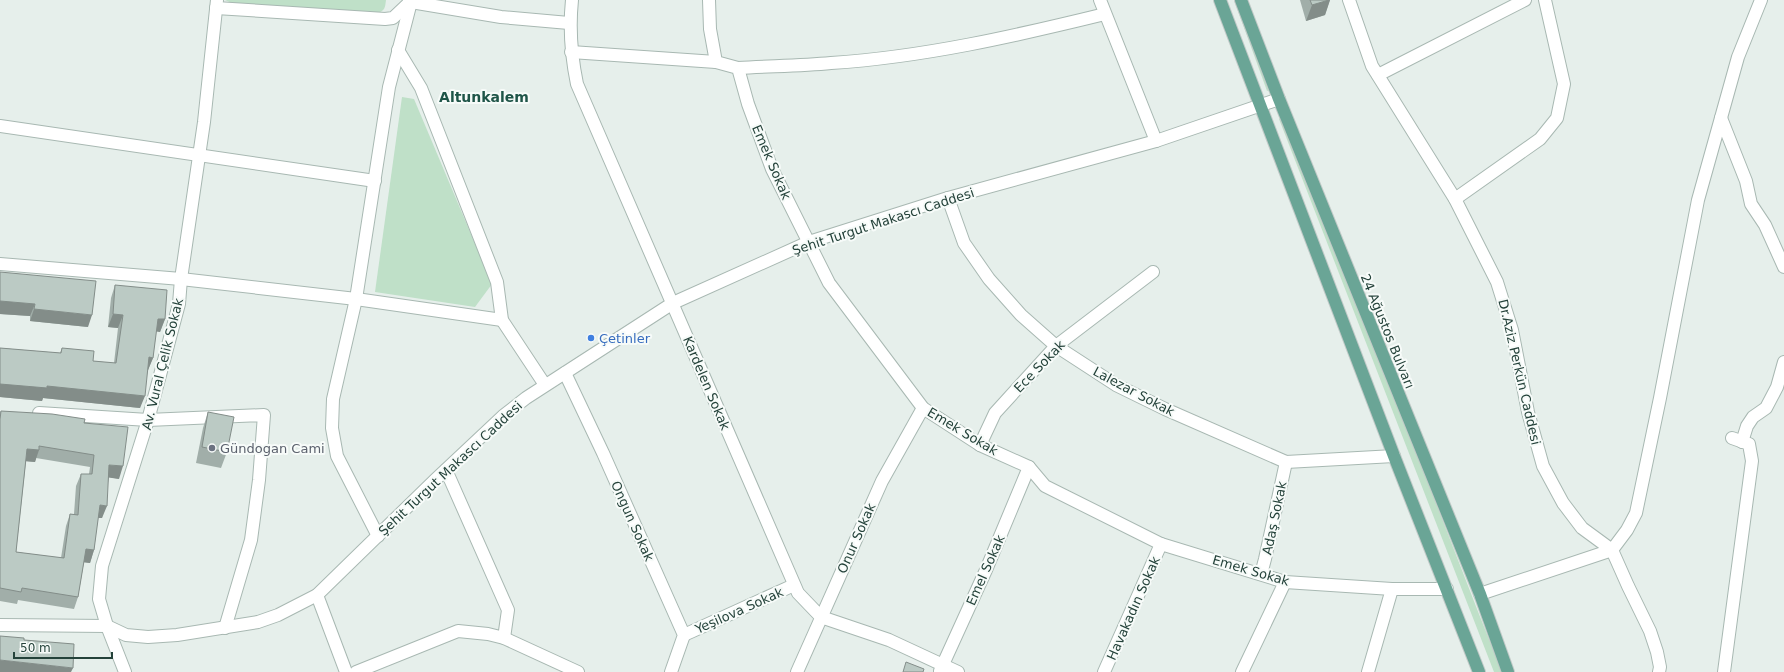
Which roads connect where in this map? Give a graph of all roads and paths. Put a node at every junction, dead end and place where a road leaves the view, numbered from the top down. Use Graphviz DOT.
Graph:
graph roads {
  1 [pos="410,0"];
  2 [pos="572,0"];
  3 [pos="709,0"];
  4 [pos="1100,0"];
  5 [pos="1220,0"];
  6 [pos="1241,0"];
  7 [pos="1349,0"];
  8 [pos="1525,0"];
  9 [pos="1545,0"];
  10 [pos="1761,0"];
  11 [pos="217,3"];
  12 [pos="1105,14"];
  13 [pos="569,23"];
  14 [pos="398,50"];
  15 [pos="571,52"];
  16 [pos="716,62"];
  17 [pos="738,68"];
  18 [pos="1378,75"];
  19 [pos="1279,99"];
  20 [pos="1259,106"];
  21 [pos="1721,118"];
  22 [pos="0,126"];
  23 [pos="1156,141"];
  24 [pos="200,156"];
  25 [pos="375,181"];
  26 [pos="948,198"];
  27 [pos="1455,199"];
  28 [pos="809,242"];
  29 [pos="0,264"];
  30 [pos="1784,267"];
  31 [pos="1153,272"];
  32 [pos="181,279"];
  33 [pos="356,299"];
  34 [pos="673,303"];
  35 [pos="502,320"];
  36 [pos="1056,346"];
  37 [pos="1784,362"];
  38 [pos="565,373"];
  39 [pos="545,385"];
  40 [pos="923,408"];
  41 [pos="23,412"];
  42 [pos="148,420"];
  43 [pos="980,445"];
  44 [pos="1394,456"];
  45 [pos="1286,462"];
  46 [pos="1029,467"];
  47 [pos="446,470"];
  48 [pos="378,536"];
  49 [pos="1161,544"];
  50 [pos="1612,550"];
  51 [pos="1261,574"];
  52 [pos="1285,582"];
  53 [pos="794,585"];
  54 [pos="1392,589"];
  55 [pos="1448,589"];
  56 [pos="1480,594"];
  57 [pos="316,595"];
  58 [pos="821,617"];
  59 [pos="0,625"];
  60 [pos="107,626"];
  61 [pos="224,628"];
  62 [pos="684,635"];
  63 [pos="504,638"];
  64 [pos="941,668"];
  65 [pos="1661,670"];
  66 [pos="125,672"];
  67 [pos="346,672"];
  68 [pos="356,672"];
  69 [pos="578,672"];
  70 [pos="671,672"];
  71 [pos="797,672"];
  72 [pos="958,672"];
  73 [pos="1104,672"];
  74 [pos="1242,672"];
  75 [pos="1368,672"];
  76 [pos="1479,672"];
  77 [pos="1508,672"];
  78 [pos="1724,672"];
  1 -- 11 [label="street"];
  1 -- 13 [label="street"];
  1 -- 14 [label="street"];
  2 -- 13 [label="street, Kardelen Sokak"];
  3 -- 16 [label="street"];
  4 -- 12 [label="street"];
  5 -- 20 [label="main road"];
  6 -- 19 [label="main road, 24 Ağustos Bulvarı"];
  7 -- 18 [label="street, Dr.Aziz Perkün Caddesi"];
  8 -- 18 [label="street"];
  9 -- 27 [label="street"];
  10 -- 21 [label="street"];
  11 -- 24 [label="street, Av. Vural Çelik Sokak"];
  12 -- 17 [label="street"];
  12 -- 23 [label="street"];
  13 -- 15 [label="street, Kardelen Sokak"];
  14 -- 25 [label="street"];
  14 -- 35 [label="street"];
  15 -- 16 [label="street"];
  15 -- 34 [label="street, Kardelen Sokak"];
  16 -- 17 [label="street"];
  17 -- 28 [label="street, Emek Sokak"];
  18 -- 27 [label="street, Dr.Aziz Perkün Caddesi"];
  19 -- 20 [label="street, Şehit Turgut Makascı Caddesi"];
  19 -- 56 [label="main road, 24 Ağustos Bulvarı"];
  20 -- 23 [label="street, Şehit Turgut Makascı Caddesi"];
  20 -- 44 [label="main road"];
  21 -- 30 [label="street"];
  21 -- 50 [label="street"];
  22 -- 24 [label="street"];
  23 -- 26 [label="street, Şehit Turgut Makascı Caddesi"];
  24 -- 25 [label="street"];
  24 -- 32 [label="street, Av. Vural Çelik Sokak"];
  25 -- 33 [label="street"];
  26 -- 28 [label="street, Şehit Turgut Makascı Caddesi"];
  26 -- 36 [label="street, Lalezar Sokak"];
  27 -- 50 [label="street, Dr.Aziz Perkün Caddesi"];
  28 -- 34 [label="street, Şehit Turgut Makascı Caddesi"];
  28 -- 40 [label="street, Emek Sokak"];
  29 -- 32 [label="street"];
  31 -- 36 [label="street, Ece Sokak"];
  32 -- 33 [label="street"];
  32 -- 42 [label="street, Av. Vural Çelik Sokak"];
  33 -- 35 [label="street"];
  33 -- 48 [label="street"];
  34 -- 38 [label="street, Şehit Turgut Makascı Caddesi"];
  34 -- 53 [label="street, Kardelen Sokak"];
  35 -- 39 [label="street"];
  36 -- 43 [label="street, Ece Sokak"];
  36 -- 45 [label="street, Lalezar Sokak"];
  37 -- 78 [label="street"];
  38 -- 39 [label="street, Şehit Turgut Makascı Caddesi"];
  38 -- 62 [label="street, Ongun Sokak"];
  39 -- 47 [label="street, Şehit Turgut Makascı Caddesi"];
  40 -- 43 [label="street, Emek Sokak"];
  40 -- 58 [label="street, Onur Sokak"];
  41 -- 42 [label="street"];
  42 -- 60 [label="street, Av. Vural Çelik Sokak"];
  42 -- 61 [label="street"];
  43 -- 46 [label="street, Emek Sokak"];
  44 -- 45 [label="street, Lalezar Sokak"];
  44 -- 55 [label="main road"];
  45 -- 51 [label="street, Adaş Sokak"];
  46 -- 49 [label="street, Emek Sokak"];
  46 -- 64 [label="street, Emel Sokak"];
  47 -- 48 [label="street, Şehit Turgut Makascı Caddesi"];
  47 -- 63 [label="street"];
  48 -- 57 [label="street, Şehit Turgut Makascı Caddesi"];
  49 -- 51 [label="street, Emek Sokak"];
  49 -- 73 [label="street, Havakadın Sokak"];
  50 -- 56 [label="street"];
  50 -- 65 [label="street, Dr.Aziz Perkün Caddesi"];
  51 -- 52 [label="street, Emek Sokak"];
  52 -- 54 [label="street, Emek Sokak"];
  52 -- 74 [label="street"];
  53 -- 58 [label="street, Kardelen Sokak"];
  53 -- 62 [label="street, Yeşilova Sokak"];
  54 -- 55 [label="street, Emek Sokak"];
  54 -- 75 [label="street"];
  55 -- 76 [label="main road"];
  56 -- 77 [label="main road, 24 Ağustos Bulvarı"];
  57 -- 61 [label="street, Şehit Turgut Makascı Caddesi"];
  57 -- 67 [label="street"];
  58 -- 64 [label="street, Kardelen Sokak"];
  58 -- 71 [label="street, Onur Sokak"];
  59 -- 60 [label="street, Şehit Turgut Makascı Caddesi"];
  60 -- 61 [label="street, Şehit Turgut Makascı Caddesi"];
  60 -- 66 [label="street, Av. Vural Çelik Sokak"];
  62 -- 70 [label="street"];
  63 -- 68 [label="street"];
  63 -- 69 [label="street"];
  64 -- 72 [label="street, Kardelen Sokak"];
}
